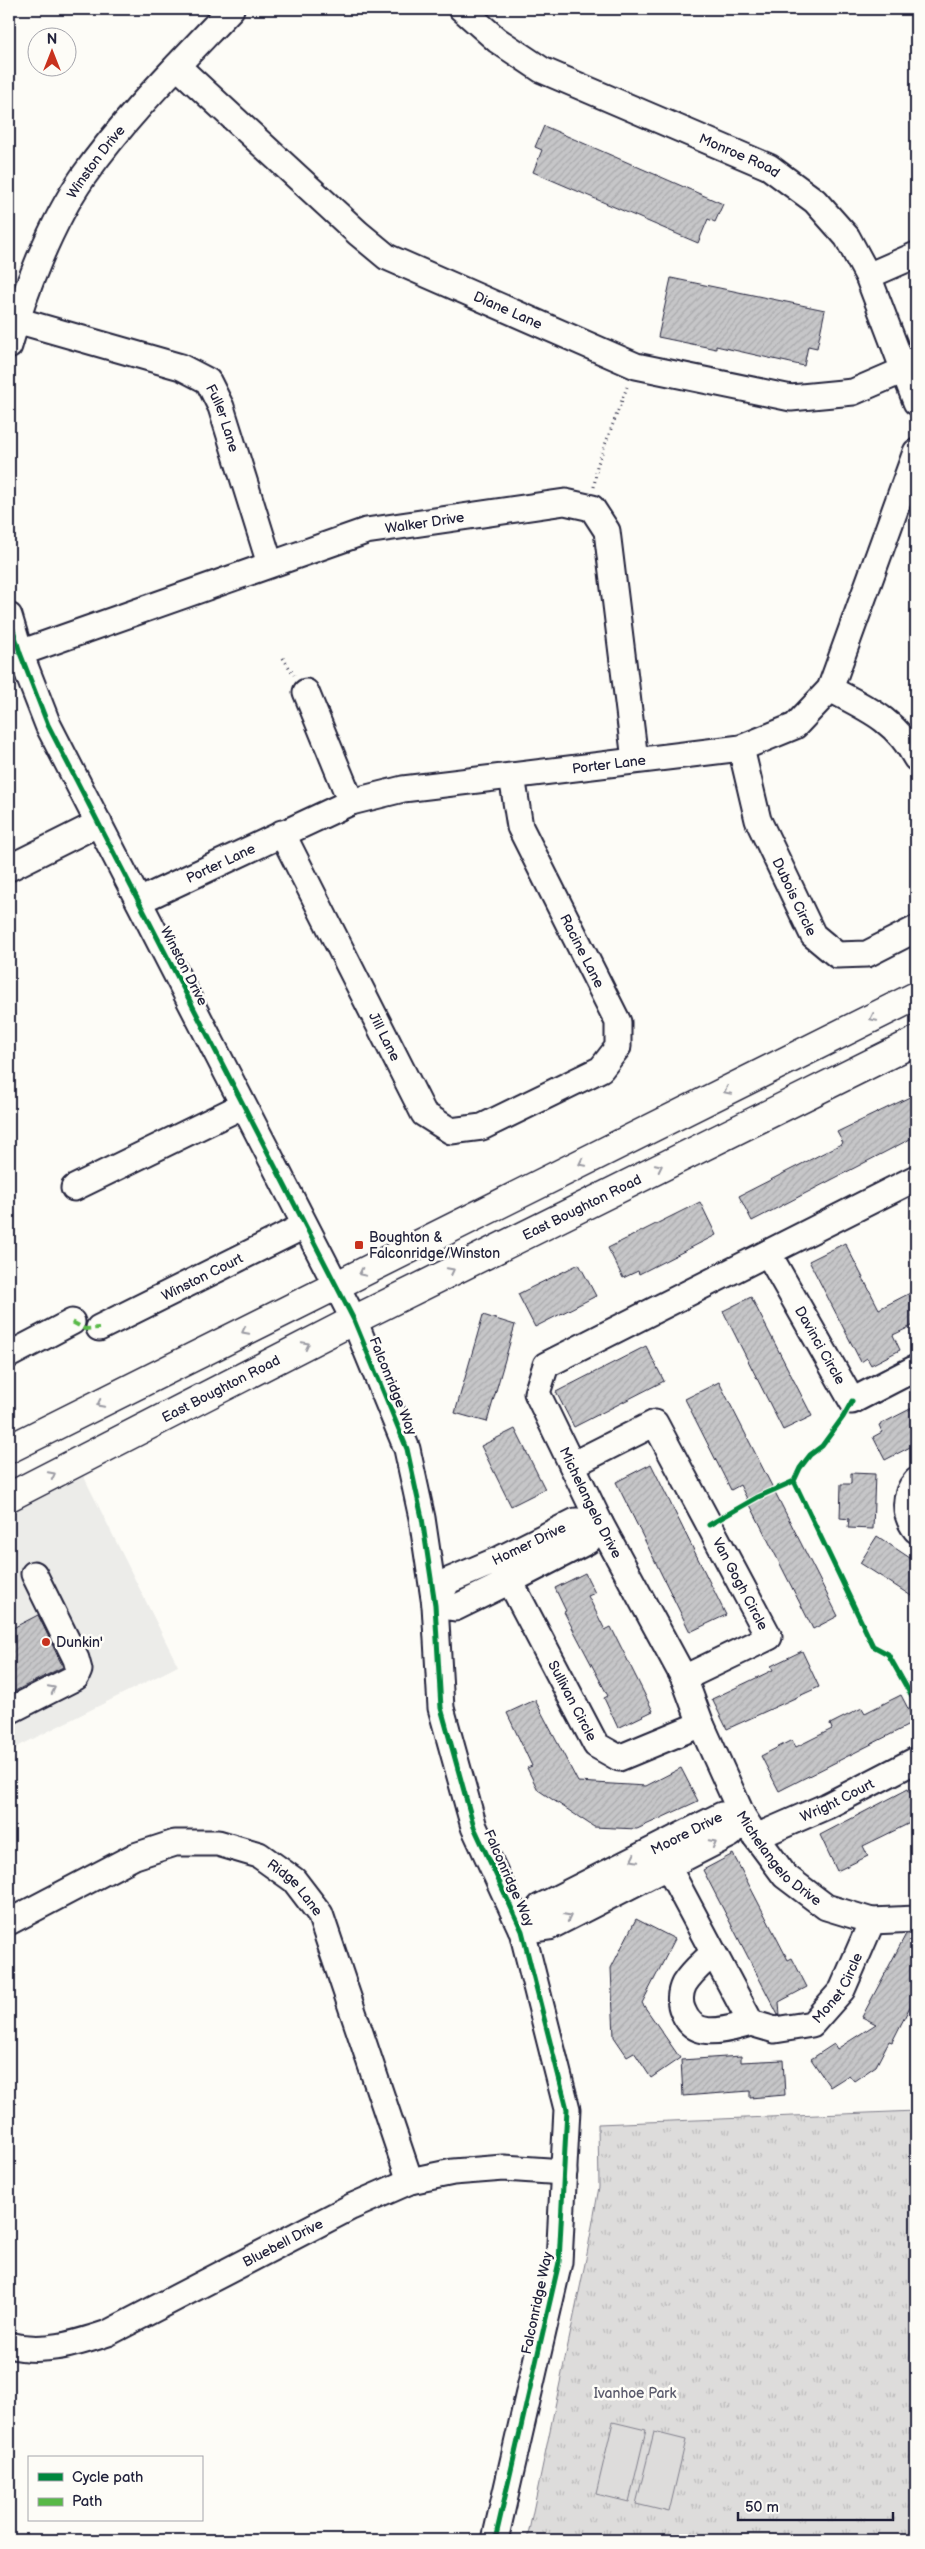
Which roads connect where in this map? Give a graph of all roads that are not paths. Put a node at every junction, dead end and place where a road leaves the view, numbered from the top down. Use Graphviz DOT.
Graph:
graph roads {
  1 [pos="231,9"];
  2 [pos="462,9"];
  3 [pos="177,66"];
  4 [pos="916,255"];
  5 [pos="868,276"];
  6 [pos="16,320"];
  7 [pos="9,346"];
  8 [pos="904,370"];
  9 [pos="916,402"];
  10 [pos="916,452"];
  11 [pos="270,564"];
  12 [pos="9,616"];
  13 [pos="20,653"];
  14 [pos="830,689"];
  15 [pos="306,692"];
  16 [pos="742,748"];
  17 [pos="916,758"];
  18 [pos="634,760"];
  19 [pos="512,776"];
  20 [pos="351,802"];
  21 [pos="99,823"];
  22 [pos="282,833"];
  23 [pos="9,868"];
  24 [pos="139,901"];
  25 [pos="916,929"];
  26 [pos="916,996"];
  27 [pos="916,1041"];
  28 [pos="550,1095"];
  29 [pos="242,1106"];
  30 [pos="916,1178"];
  31 [pos="74,1188"];
  32 [pos="304,1226"];
  33 [pos="768,1253"];
  34 [pos="336,1286"];
  35 [pos="354,1320"];
  36 [pos="72,1322"];
  37 [pos="100,1328"];
  38 [pos="9,1355"];
  39 [pos="916,1368"];
  40 [pos="9,1449"];
  41 [pos="572,1465"];
  42 [pos="916,1481"];
  43 [pos="9,1497"];
  44 [pos="600,1523"];
  45 [pos="916,1530"];
  46 [pos="34,1574"];
  47 [pos="510,1581"];
  48 [pos="435,1605"];
  49 [pos="684,1678"];
  50 [pos="9,1711"];
  51 [pos="701,1724"];
  52 [pos="916,1760"];
  53 [pos="742,1815"];
  54 [pos="756,1837"];
  55 [pos="668,1867"];
  56 [pos="916,1919"];
  57 [pos="872,1921"];
  58 [pos="9,1922"];
  59 [pos="522,1931"];
  60 [pos="713,1952"];
  61 [pos="751,2023"];
  62 [pos="564,2172"];
  63 [pos="410,2181"];
  64 [pos="9,2345"];
  65 [pos="495,2540"];
  1 -- 3 [label="street, Winston Drive"];
  2 -- 5 [label="street, Monroe Road"];
  3 -- 6 [label="street, Winston Drive"];
  3 -- 8 [label="street, Diane Lane"];
  4 -- 5 [label="street"];
  5 -- 8 [label="street, Monroe Road"];
  6 -- 7 [label="street, Winston Drive"];
  6 -- 11 [label="street, Fuller Lane"];
  8 -- 9 [label="street, Monroe Road"];
  10 -- 14 [label="street, Porter Lane"];
  11 -- 13 [label="street, Walker Drive"];
  11 -- 18 [label="street, Walker Drive"];
  12 -- 13 [label="street, Winston Drive"];
  13 -- 21 [label="street, Winston Drive"];
  14 -- 16 [label="street, Porter Lane"];
  14 -- 17 [label="street"];
  15 -- 20 [label="street"];
  16 -- 18 [label="street, Porter Lane"];
  16 -- 25 [label="street, Dubois Circle"];
  18 -- 19 [label="street, Porter Lane"];
  19 -- 20 [label="street, Porter Lane"];
  19 -- 28 [label="street, Racine Lane"];
  20 -- 22 [label="street, Porter Lane"];
  21 -- 23 [label="street"];
  21 -- 24 [label="street, Winston Drive"];
  22 -- 24 [label="street, Porter Lane"];
  22 -- 28 [label="street, Jill Lane"];
  24 -- 29 [label="street, Winston Drive"];
  26 -- 34 [label="main road, one-way"];
  35 -- 27 [label="main road, East Boughton Road, one-way"];
  29 -- 31 [label="street"];
  29 -- 32 [label="street, Winston Drive"];
  30 -- 33 [label="street, Michelangelo Drive"];
  32 -- 34 [label="street, Winston Drive"];
  32 -- 37 [label="street, Winston Court"];
  33 -- 39 [label="street, Davinci Circle"];
  33 -- 41 [label="street, Michelangelo Drive"];
  34 -- 35 [label="street, Winston Drive"];
  34 -- 40 [label="main road, one-way"];
  43 -- 35 [label="main road, East Boughton Road, one-way"];
  35 -- 48 [label="street, Falconridge Way"];
  36 -- 38 [label="street"];
  41 -- 44 [label="street, Michelangelo Drive"];
  41 -- 49 [label="street, Van Gogh Circle"];
  42 -- 45 [label="street"];
  44 -- 47 [label="street, Homer Drive"];
  44 -- 48 [label="street, Homer Drive"];
  44 -- 49 [label="street, Michelangelo Drive"];
  50 -- 46 [label="street, one-way"];
  47 -- 48 [label="street, Homer Drive"];
  47 -- 51 [label="street, Sullivan Circle"];
  48 -- 59 [label="street, Falconridge Way"];
  49 -- 51 [label="street, Michelangelo Drive"];
  51 -- 53 [label="street, Michelangelo Drive"];
  52 -- 54 [label="street, Wright Court"];
  53 -- 54 [label="street, Michelangelo Drive"];
  55 -- 53 [label="street, Moore Drive, one-way"];
  53 -- 59 [label="street, Moore Drive, one-way"];
  54 -- 57 [label="street, Michelangelo Drive"];
  59 -- 55 [label="street, Moore Drive, one-way"];
  55 -- 60 [label="street"];
  56 -- 57 [label="street, Michelangelo Drive"];
  57 -- 61 [label="street, Monet Circle"];
  58 -- 63 [label="street, Ridge Lane"];
  59 -- 62 [label="street, Falconridge Way"];
  60 -- 61 [label="street"];
  60 -- 61 [label="street"];
  62 -- 63 [label="street, Bluebell Drive"];
  62 -- 65 [label="street, Falconridge Way"];
  63 -- 64 [label="street, Bluebell Drive"];
}
